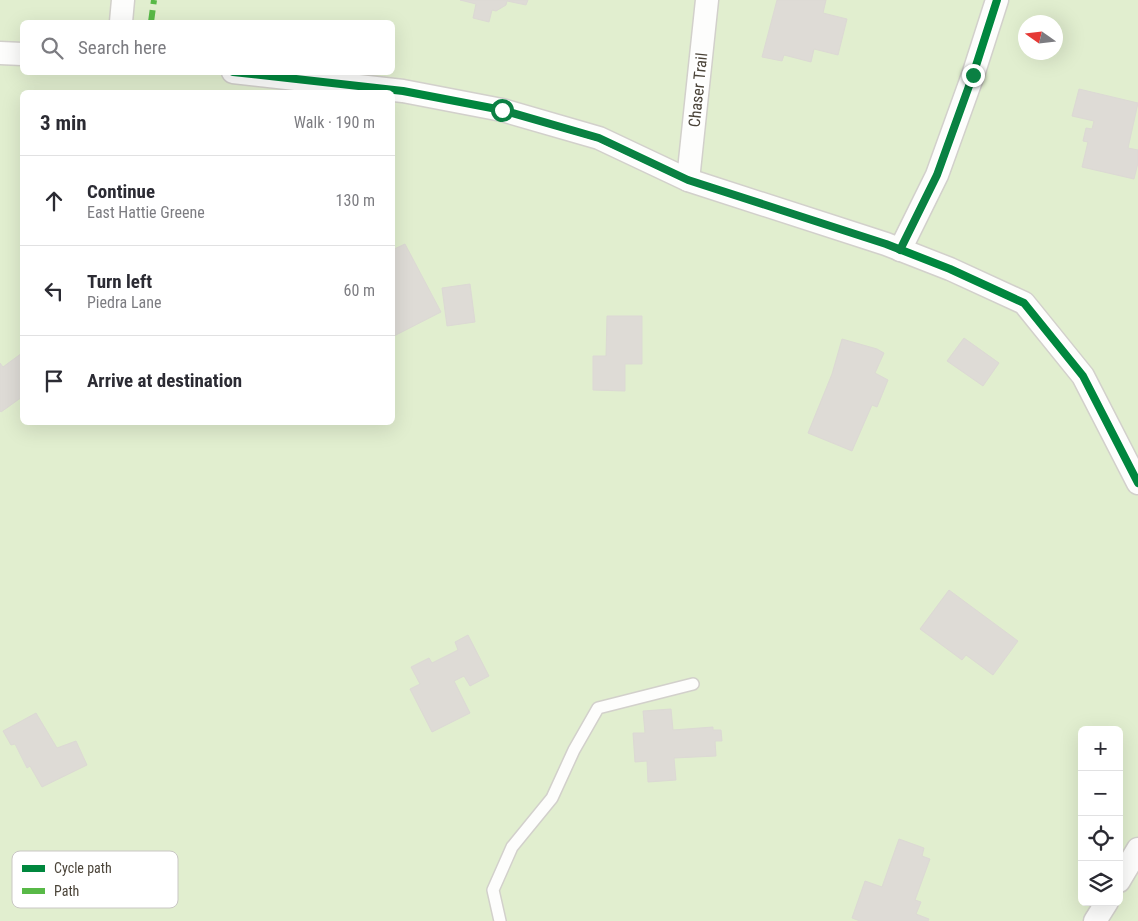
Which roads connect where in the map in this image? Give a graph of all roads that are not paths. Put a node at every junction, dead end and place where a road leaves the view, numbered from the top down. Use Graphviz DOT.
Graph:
graph roads {
  1 [pos="124,0"];
  2 [pos="707,0"];
  3 [pos="996,0"];
  4 [pos="121,20"];
  5 [pos="0,53"];
  6 [pos="20,54"];
  7 [pos="260,75"];
  8 [pos="394,90"];
  9 [pos="395,90"];
  10 [pos="688,180"];
  11 [pos="900,250"];
  12 [pos="1138,483"];
  13 [pos="693,684"];
  14 [pos="1138,849"];
  15 [pos="1123,874"];
  16 [pos="1104,906"];
  17 [pos="500,921"];
  18 [pos="1095,921"];
  1 -- 4 [label="street"];
  2 -- 10 [label="street, Chaser Trail"];
  3 -- 11 [label="street"];
  5 -- 6 [label="street"];
  7 -- 8 [label="street"];
  9 -- 10 [label="street"];
  10 -- 11 [label="street"];
  11 -- 12 [label="street"];
  13 -- 17 [label="lane"];
  14 -- 15 [label="street"];
  16 -- 18 [label="street"];
}
